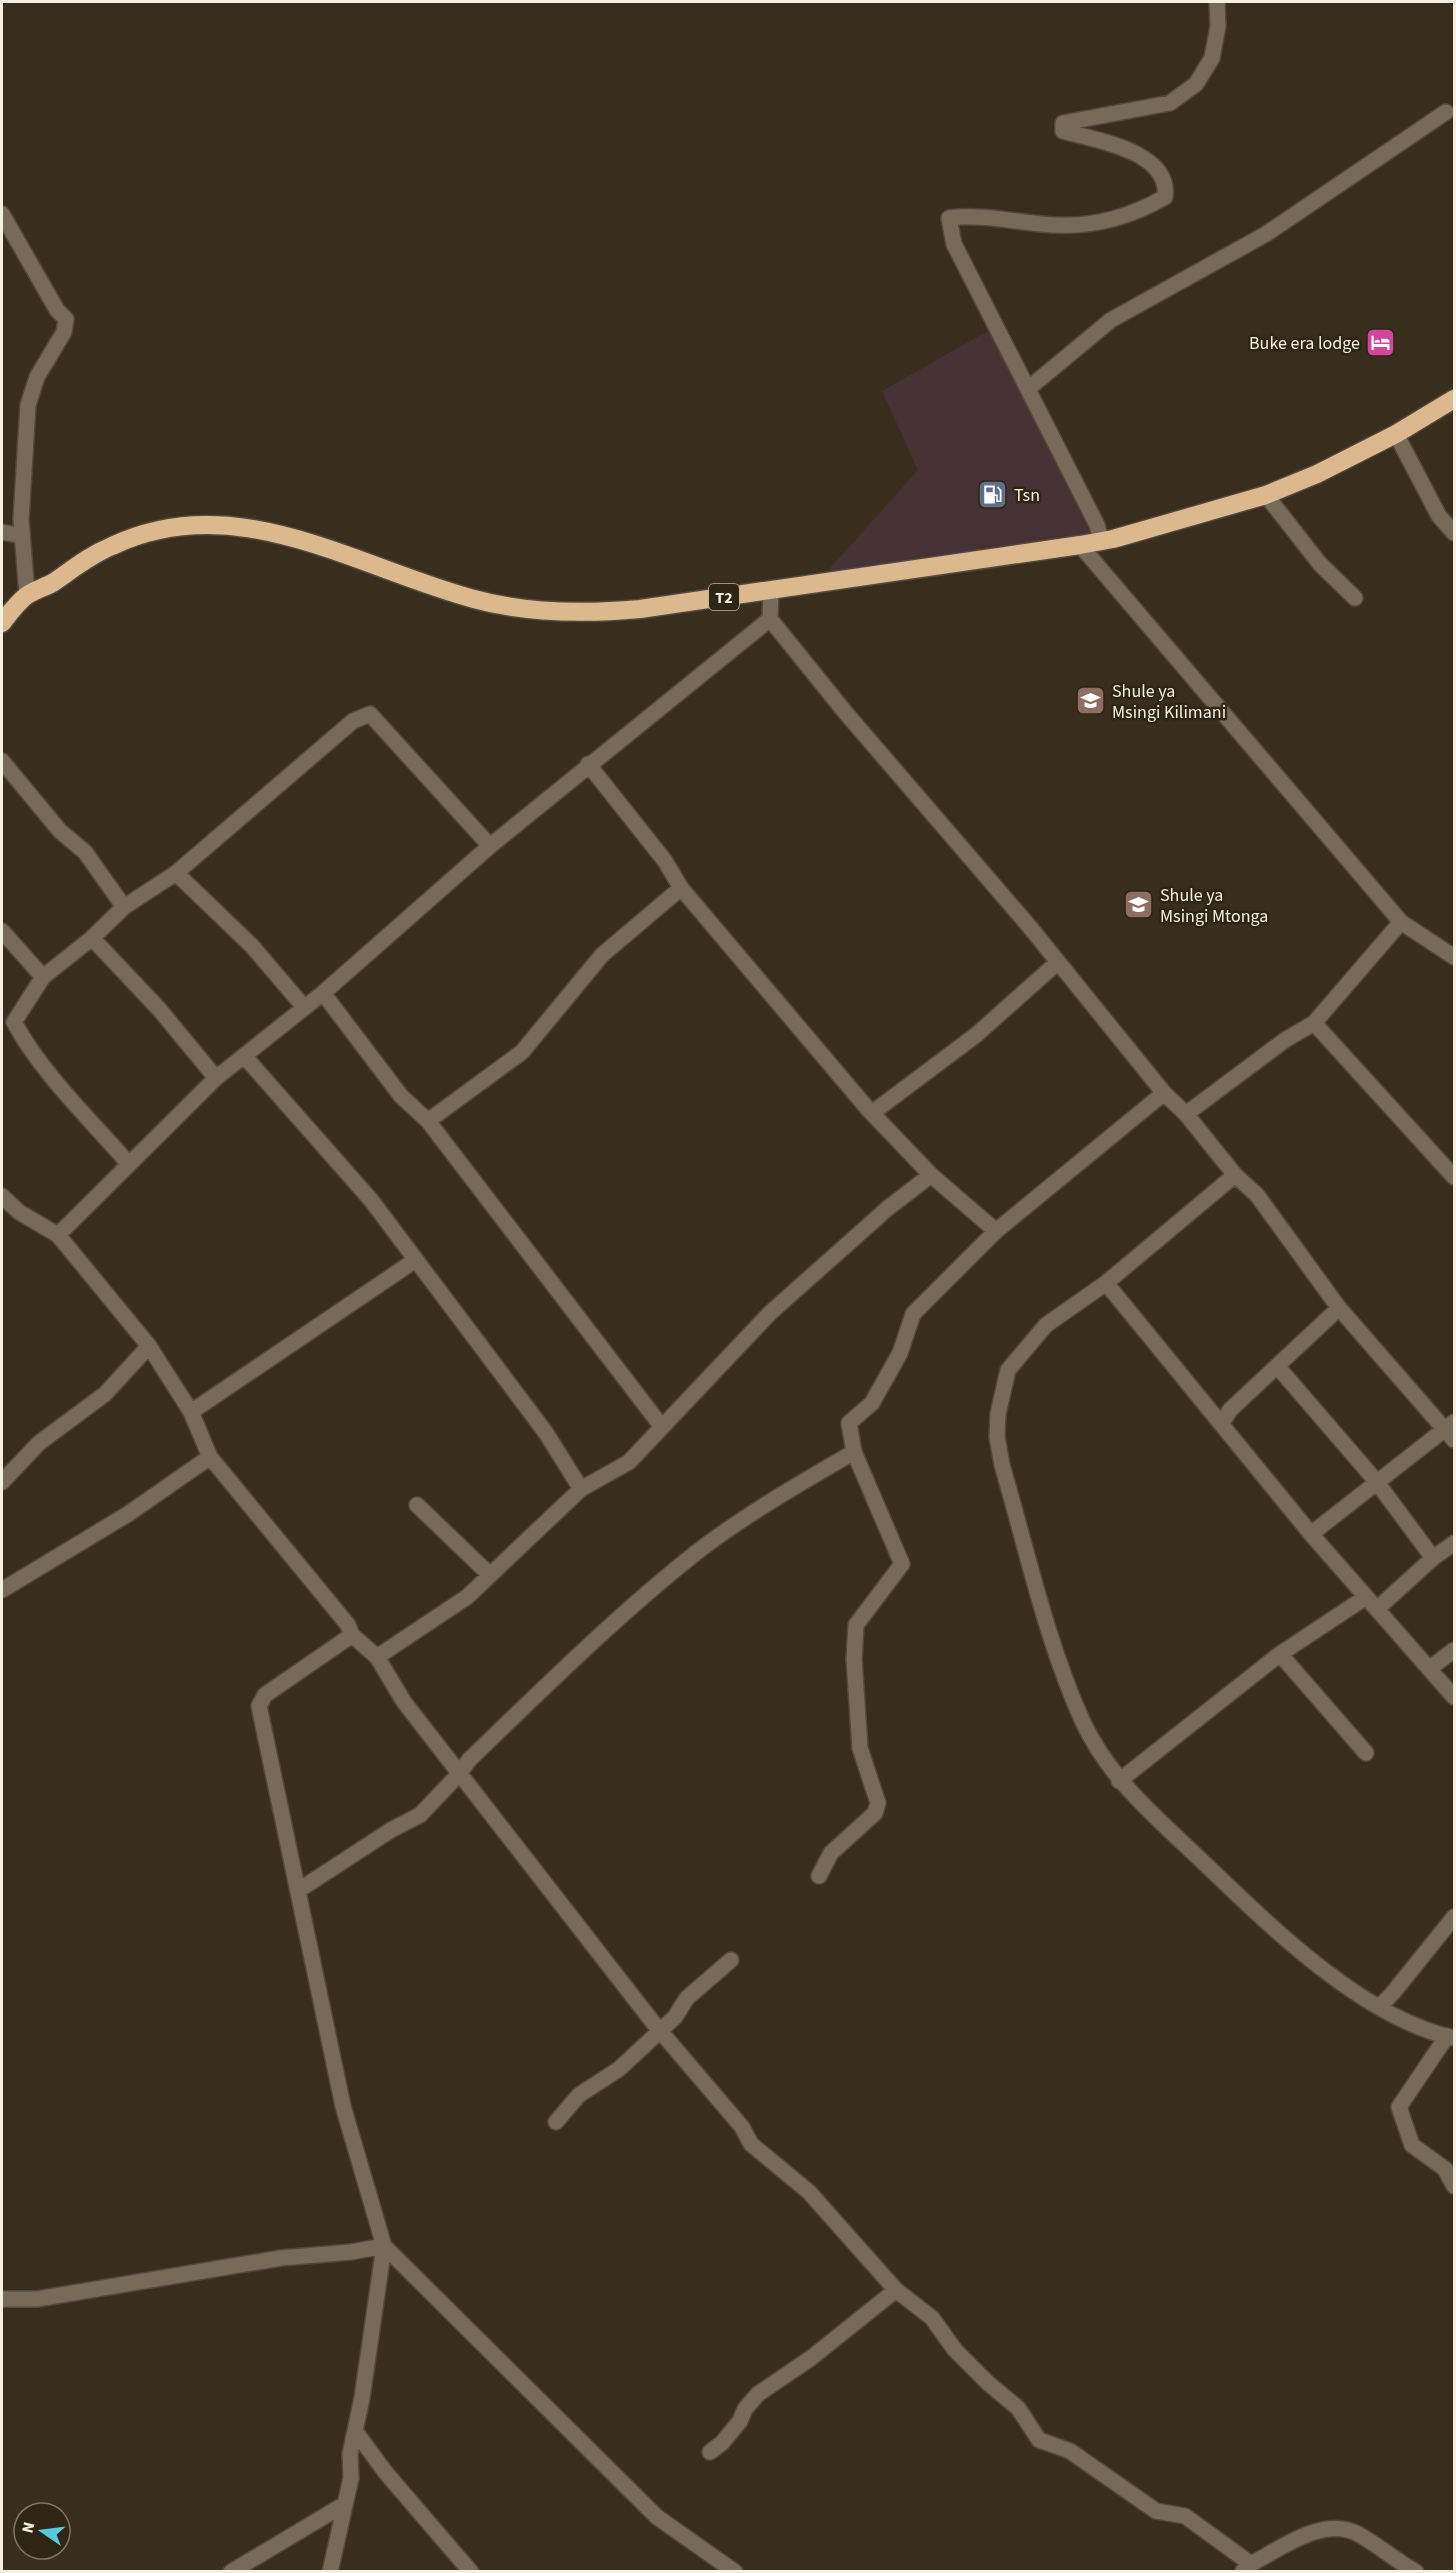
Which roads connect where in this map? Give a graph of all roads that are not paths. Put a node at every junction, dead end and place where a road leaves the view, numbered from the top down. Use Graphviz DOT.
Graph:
graph roads {
  1 [pos="1217,2"];
  2 [pos="1446,112"];
  3 [pos="2,214"];
  4 [pos="1029,388"];
  5 [pos="1455,399"];
  6 [pos="1396,434"];
  7 [pos="1266,495"];
  8 [pos="2,532"];
  9 [pos="1455,533"];
  10 [pos="22,536"];
  11 [pos="1101,541"];
  12 [pos="1080,545"];
  13 [pos="771,590"];
  14 [pos="27,595"];
  15 [pos="1355,598"];
  16 [pos="770,619"];
  17 [pos="2,623"];
  18 [pos="2,761"];
  19 [pos="588,764"];
  20 [pos="490,846"];
  21 [pos="176,873"];
  22 [pos="681,888"];
  23 [pos="124,907"];
  24 [pos="1401,922"];
  25 [pos="2,931"];
  26 [pos="92,938"];
  27 [pos="1455,957"];
  28 [pos="1058,962"];
  29 [pos="43,976"];
  30 [pos="323,993"];
  31 [pos="304,1007"];
  32 [pos="1314,1023"];
  33 [pos="245,1057"];
  34 [pos="216,1078"];
  35 [pos="1164,1093"];
  36 [pos="872,1113"];
  37 [pos="1186,1114"];
  38 [pos="428,1121"];
  39 [pos="128,1163"];
  40 [pos="931,1175"];
  41 [pos="1235,1175"];
  42 [pos="1455,1177"];
  43 [pos="2,1196"];
  44 [pos="996,1231"];
  45 [pos="58,1235"];
  46 [pos="414,1261"];
  47 [pos="1106,1283"];
  48 [pos="1339,1308"];
  49 [pos="150,1346"];
  50 [pos="1277,1366"];
  51 [pos="191,1413"];
  52 [pos="1222,1423"];
  53 [pos="662,1428"];
  54 [pos="1451,1430"];
  55 [pos="854,1452"];
  56 [pos="210,1457"];
  57 [pos="1376,1481"];
  58 [pos="2,1482"];
  59 [pos="581,1489"];
  60 [pos="417,1505"];
  61 [pos="1311,1534"];
  62 [pos="1455,1543"];
  63 [pos="1433,1558"];
  64 [pos="490,1575"];
  65 [pos="2,1590"];
  66 [pos="1366,1597"];
  67 [pos="1378,1608"];
  68 [pos="352,1635"];
  69 [pos="1455,1650"];
  70 [pos="1280,1654"];
  71 [pos="377,1658"];
  72 [pos="1430,1669"];
  73 [pos="1455,1697"];
  74 [pos="1366,1753"];
  75 [pos="459,1774"];
  76 [pos="1119,1781"];
  77 [pos="819,1876"];
  78 [pos="299,1890"];
  79 [pos="1455,1917"];
  80 [pos="731,1960"];
  81 [pos="1380,2006"];
  82 [pos="660,2031"];
  83 [pos="1451,2037"];
  84 [pos="556,2122"];
  85 [pos="1450,2164"];
  86 [pos="1455,2186"];
  87 [pos="384,2246"];
  88 [pos="896,2290"];
  89 [pos="2,2298"];
  90 [pos="355,2430"];
  91 [pos="710,2452"];
  92 [pos="345,2504"];
  93 [pos="1247,2568"];
  94 [pos="333,2569"];
  95 [pos="231,2571"];
  96 [pos="471,2571"];
  97 [pos="735,2571"];
  98 [pos="1416,2571"];
  1 -- 4 [label="street"];
  2 -- 4 [label="street"];
  3 -- 10 [label="street"];
  4 -- 11 [label="street"];
  5 -- 6 [label="highway, T2"];
  6 -- 7 [label="highway, T2"];
  6 -- 9 [label="street"];
  7 -- 11 [label="highway, T2"];
  7 -- 15 [label="street"];
  8 -- 10 [label="street"];
  10 -- 14 [label="street"];
  11 -- 12 [label="highway, T2"];
  12 -- 13 [label="highway, T2"];
  12 -- 24 [label="street"];
  13 -- 14 [label="highway, T2"];
  13 -- 16 [label="street"];
  14 -- 17 [label="highway, T2"];
  16 -- 19 [label="street"];
  16 -- 28 [label="street"];
  18 -- 23 [label="street"];
  19 -- 20 [label="street"];
  19 -- 22 [label="street"];
  20 -- 21 [label="street"];
  20 -- 30 [label="street"];
  21 -- 23 [label="street"];
  21 -- 31 [label="street"];
  22 -- 36 [label="street"];
  22 -- 38 [label="street"];
  23 -- 26 [label="street"];
  24 -- 27 [label="street"];
  24 -- 32 [label="street"];
  25 -- 29 [label="street"];
  26 -- 29 [label="street"];
  26 -- 34 [label="street"];
  28 -- 35 [label="street"];
  28 -- 36 [label="street"];
  29 -- 39 [label="street"];
  30 -- 31 [label="street"];
  30 -- 38 [label="street"];
  31 -- 33 [label="street"];
  32 -- 37 [label="street"];
  32 -- 42 [label="street"];
  33 -- 34 [label="street"];
  33 -- 46 [label="street"];
  34 -- 39 [label="street"];
  35 -- 37 [label="street"];
  35 -- 44 [label="street"];
  36 -- 40 [label="street"];
  37 -- 41 [label="street"];
  38 -- 53 [label="street"];
  39 -- 45 [label="street"];
  40 -- 44 [label="street"];
  40 -- 53 [label="street"];
  41 -- 47 [label="street"];
  41 -- 48 [label="street"];
  43 -- 45 [label="street"];
  44 -- 55 [label="street"];
  45 -- 49 [label="street"];
  46 -- 51 [label="street"];
  46 -- 59 [label="street"];
  47 -- 52 [label="street"];
  47 -- 76 [label="street"];
  48 -- 50 [label="street"];
  48 -- 54 [label="street"];
  49 -- 51 [label="street"];
  49 -- 58 [label="street"];
  50 -- 52 [label="street"];
  50 -- 57 [label="street"];
  51 -- 56 [label="street"];
  52 -- 61 [label="street"];
  53 -- 59 [label="street"];
  54 -- 57 [label="street"];
  55 -- 75 [label="street"];
  55 -- 77 [label="street"];
  56 -- 65 [label="street"];
  56 -- 68 [label="street"];
  57 -- 61 [label="street"];
  57 -- 63 [label="street"];
  59 -- 64 [label="street"];
  60 -- 64 [label="street"];
  61 -- 66 [label="street"];
  62 -- 63 [label="street"];
  63 -- 67 [label="street"];
  64 -- 71 [label="street"];
  66 -- 67 [label="street"];
  66 -- 70 [label="street"];
  67 -- 72 [label="street"];
  68 -- 71 [label="street"];
  68 -- 78 [label="street"];
  69 -- 72 [label="street"];
  70 -- 74 [label="street"];
  70 -- 76 [label="street"];
  71 -- 75 [label="street"];
  72 -- 73 [label="street"];
  75 -- 78 [label="street"];
  75 -- 82 [label="street"];
  76 -- 81 [label="street"];
  78 -- 87 [label="street"];
  79 -- 81 [label="street"];
  80 -- 82 [label="street"];
  81 -- 83 [label="street"];
  82 -- 84 [label="street"];
  82 -- 88 [label="street"];
  83 -- 85 [label="street"];
  85 -- 86 [label="street"];
  87 -- 89 [label="street"];
  87 -- 90 [label="street"];
  87 -- 97 [label="street"];
  88 -- 91 [label="street"];
  88 -- 93 [label="street"];
  90 -- 92 [label="street"];
  90 -- 96 [label="street"];
  92 -- 94 [label="street"];
  92 -- 95 [label="street"];
  93 -- 98 [label="street"];
}
